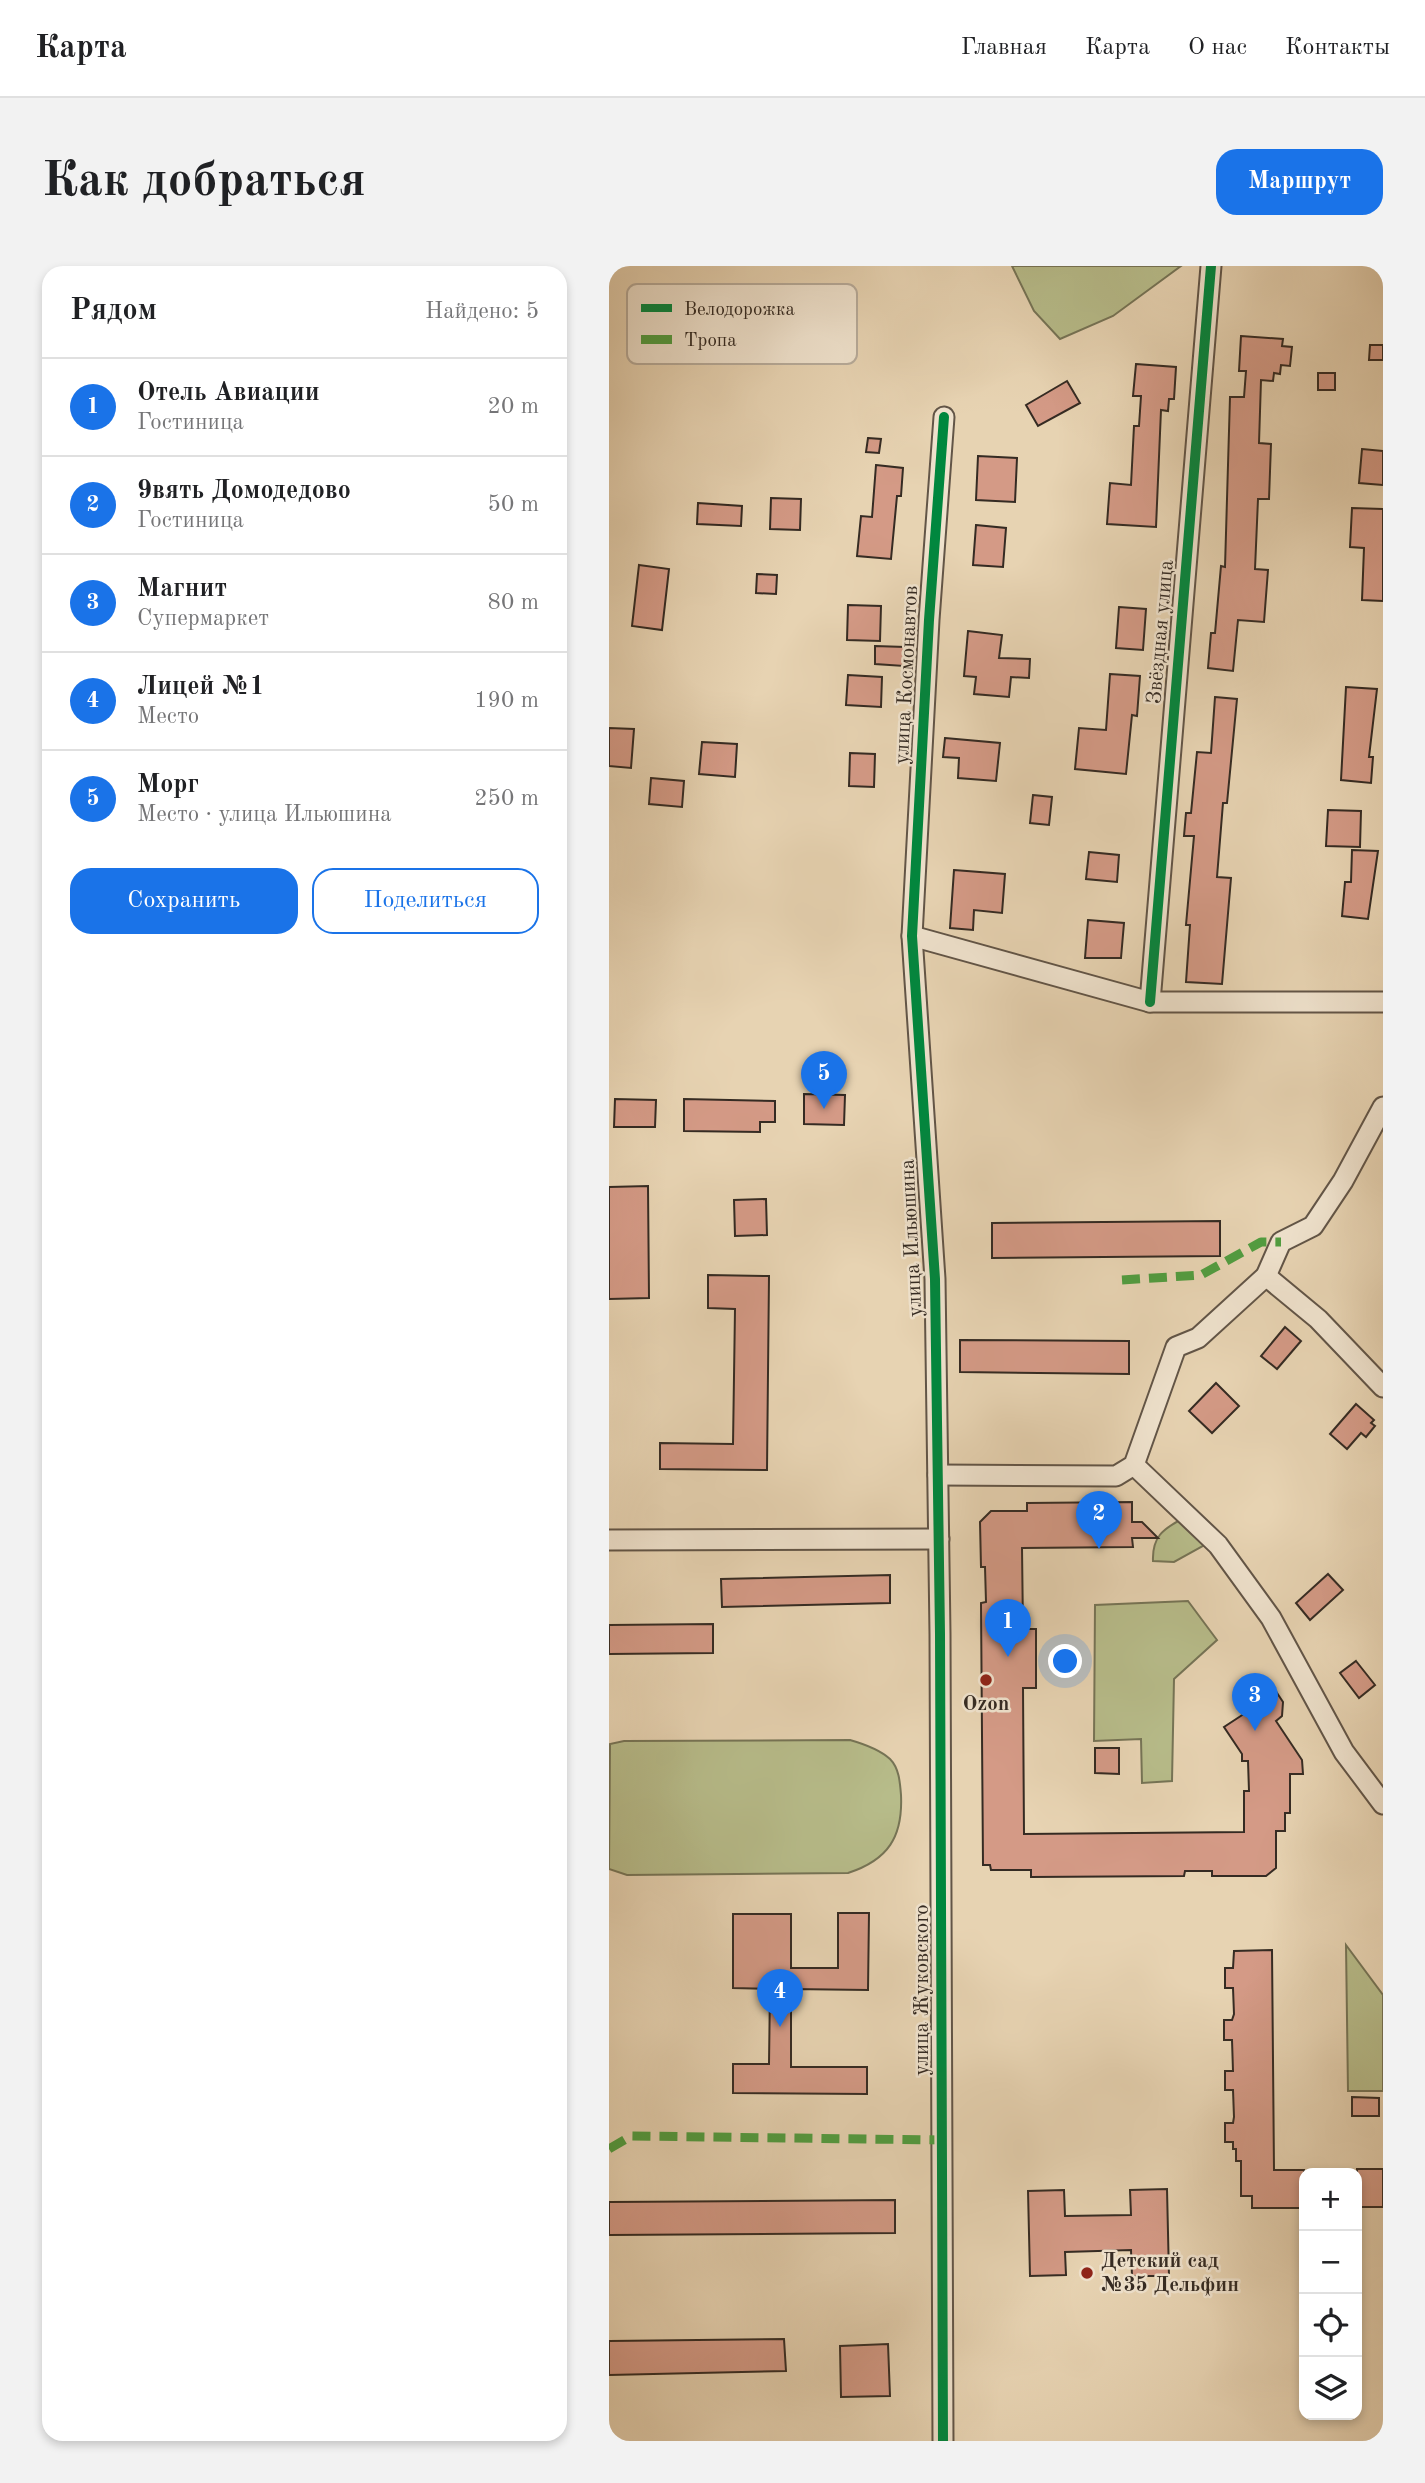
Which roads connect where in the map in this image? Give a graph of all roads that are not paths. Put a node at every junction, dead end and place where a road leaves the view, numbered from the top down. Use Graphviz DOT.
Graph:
graph roads {
  1 [pos="1211,266"];
  2 [pos="944,417"];
  3 [pos="912,936"];
  4 [pos="1150,1002"];
  5 [pos="1383,1002"];
  6 [pos="1383,1107"];
  7 [pos="1266,1276"];
  8 [pos="1383,1387"];
  9 [pos="1134,1465"];
  10 [pos="938,1475"];
  11 [pos="939,1539"];
  12 [pos="609,1540"];
  13 [pos="1383,1804"];
  14 [pos="943,2441"];
  1 -- 4 [label="street, Звёздная улица"];
  2 -- 3 [label="street, улица Космонавтов"];
  3 -- 4 [label="street"];
  3 -- 10 [label="street, улица Ильюшина"];
  4 -- 5 [label="street"];
  6 -- 7 [label="street"];
  7 -- 8 [label="street"];
  7 -- 9 [label="street"];
  9 -- 10 [label="street"];
  9 -- 13 [label="street"];
  10 -- 11 [label="street, улица Ильюшина"];
  11 -- 12 [label="street"];
  11 -- 14 [label="street, улица Жуковского"];
}
